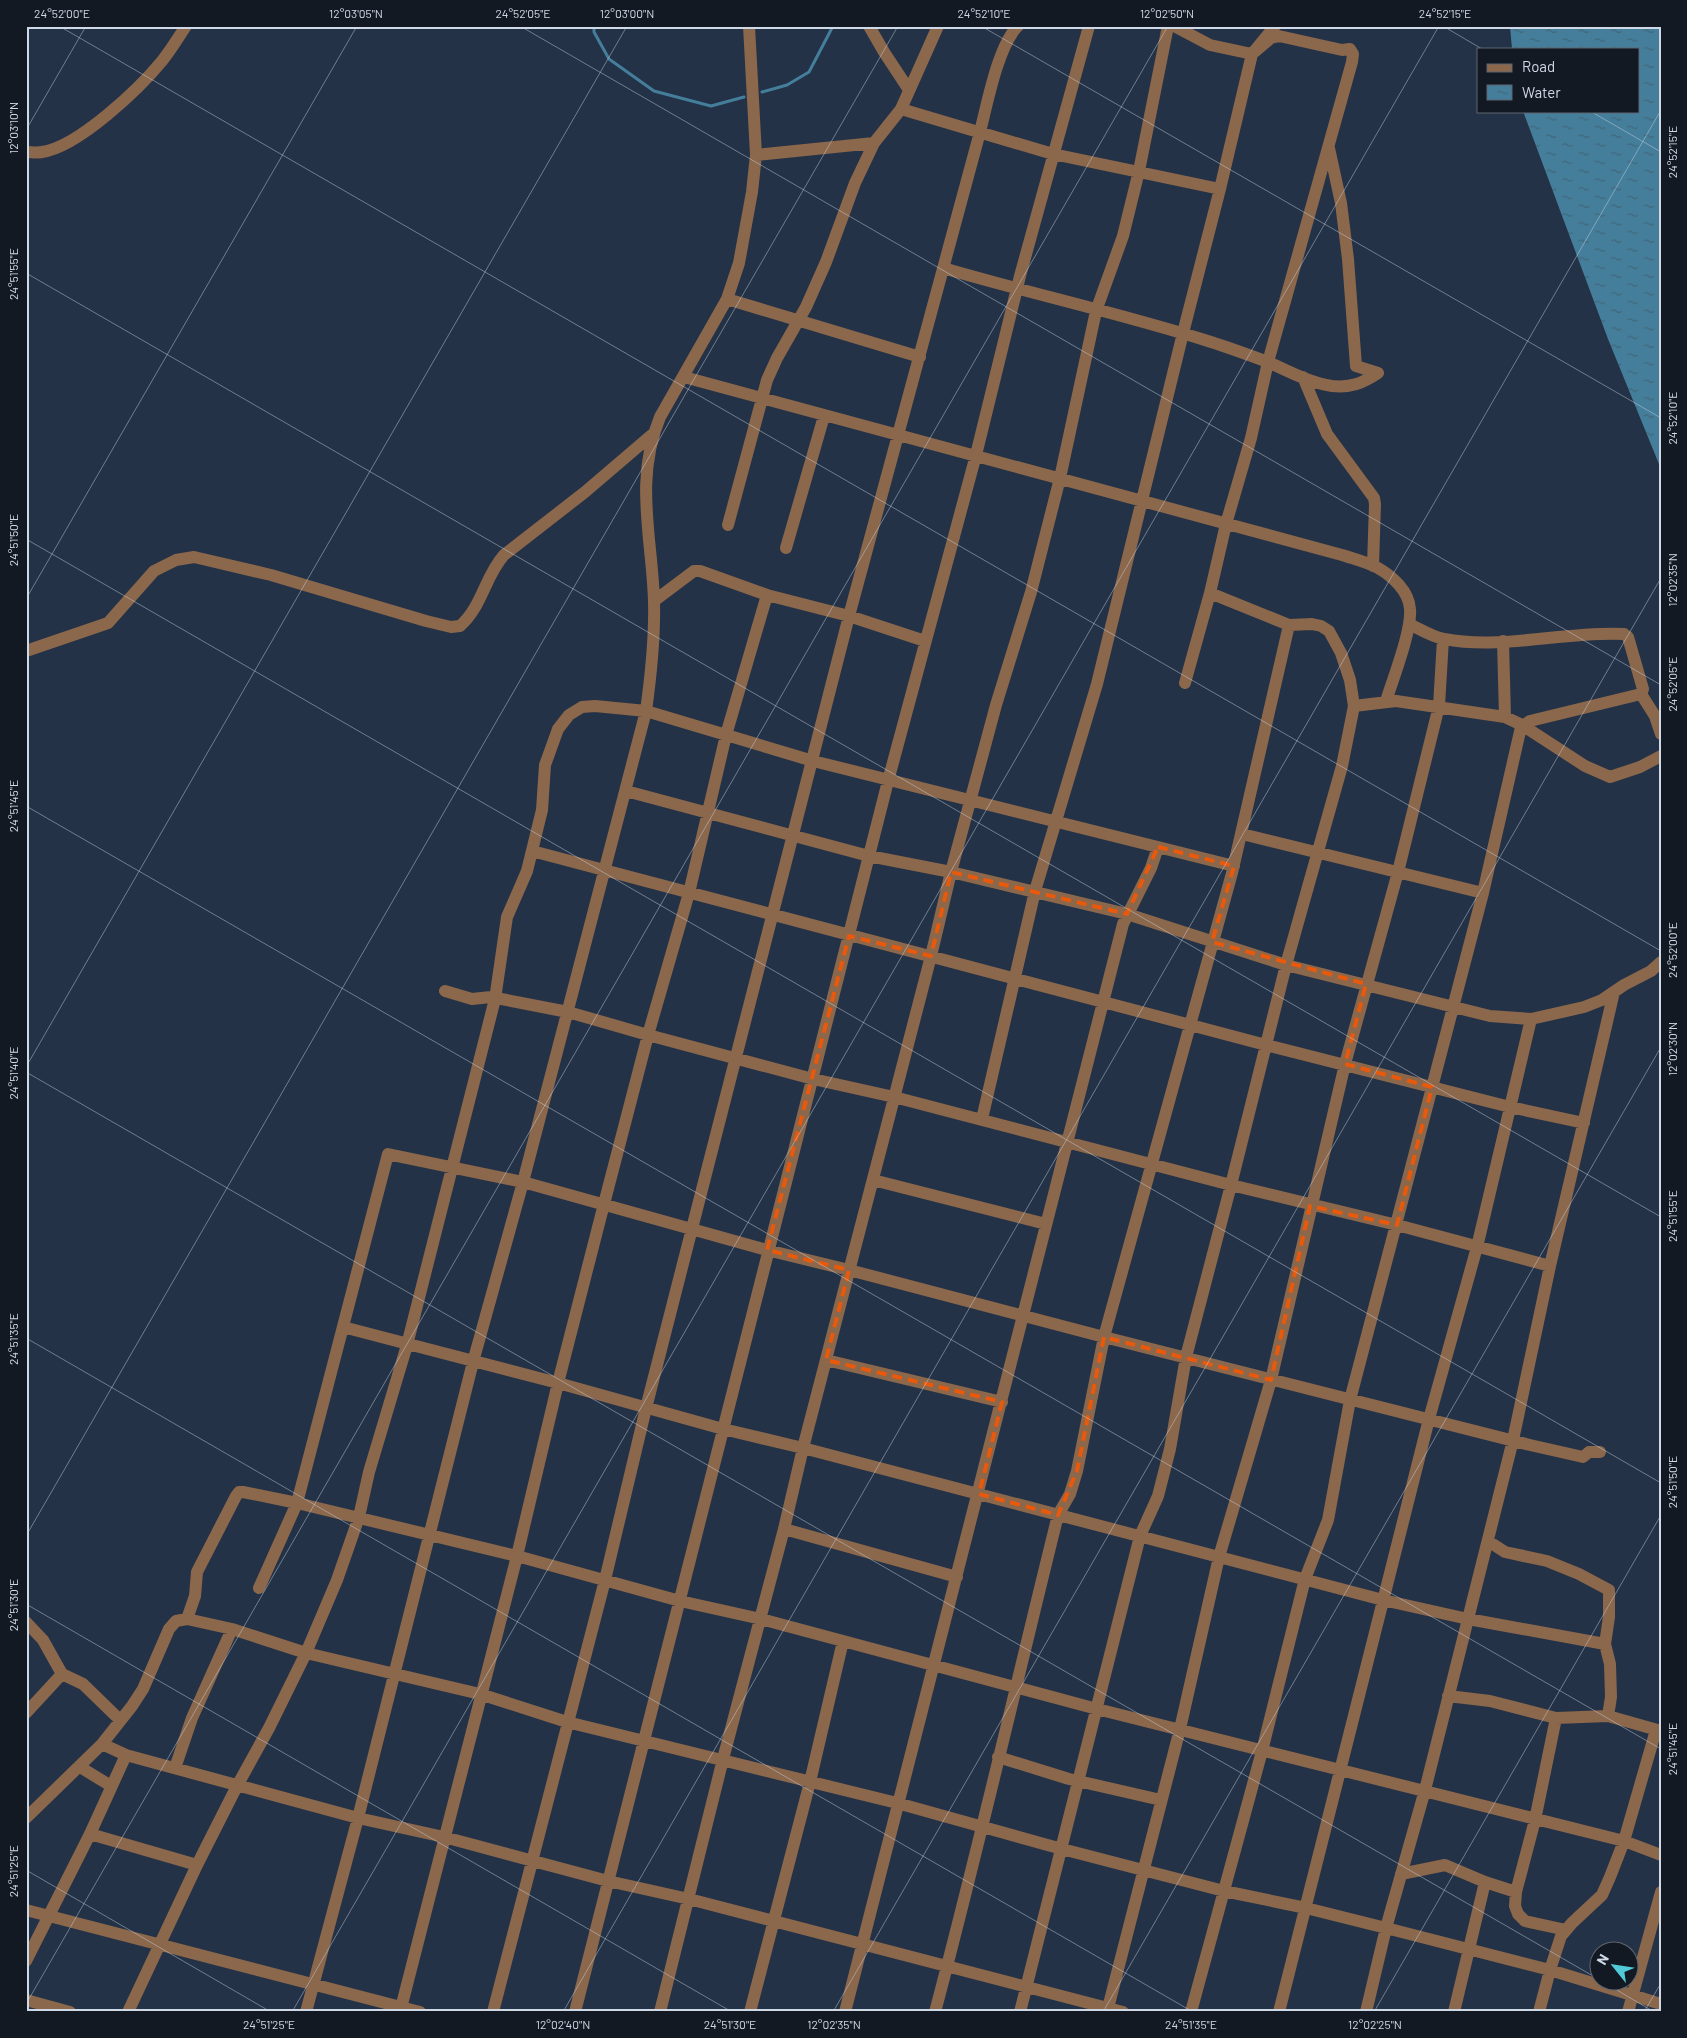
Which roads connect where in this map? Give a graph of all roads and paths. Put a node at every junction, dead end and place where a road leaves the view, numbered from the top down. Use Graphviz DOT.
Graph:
graph roads {
  1 [pos="186,26"];
  2 [pos="749,26"];
  3 [pos="870,26"];
  4 [pos="938,26"];
  5 [pos="1018,26"];
  6 [pos="1089,26"];
  7 [pos="1168,26"];
  8 [pos="1174,26"];
  9 [pos="1275,26"];
  10 [pos="1252,54"];
  11 [pos="909,90"];
  12 [pos="900,109"];
  13 [pos="980,132"];
  14 [pos="874,143"];
  15 [pos="1329,146"];
  16 [pos="26,152"];
  17 [pos="1053,154"];
  18 [pos="756,155"];
  19 [pos="1138,171"];
  20 [pos="1220,189"];
  21 [pos="943,268"];
  22 [pos="1016,290"];
  23 [pos="727,299"];
  24 [pos="1096,310"];
  25 [pos="799,321"];
  26 [pos="1183,333"];
  27 [pos="920,357"];
  28 [pos="1268,362"];
  29 [pos="684,376"];
  30 [pos="1303,377"];
  31 [pos="762,399"];
  32 [pos="824,416"];
  33 [pos="654,433"];
  34 [pos="899,434"];
  35 [pos="976,455"];
  36 [pos="1060,478"];
  37 [pos="1142,500"];
  38 [pos="1226,524"];
  39 [pos="728,525"];
  40 [pos="786,548"];
  41 [pos="1373,566"];
  42 [pos="1210,593"];
  43 [pos="767,595"];
  44 [pos="654,601"];
  45 [pos="849,616"];
  46 [pos="1409,624"];
  47 [pos="1289,625"];
  48 [pos="1443,639"];
  49 [pos="925,641"];
  50 [pos="1503,641"];
  51 [pos="26,651"];
  52 [pos="1185,683"];
  53 [pos="1641,694"];
  54 [pos="1386,701"];
  55 [pos="1354,706"];
  56 [pos="1439,706"];
  57 [pos="646,711"];
  58 [pos="1505,717"];
  59 [pos="1522,725"];
  60 [pos="1661,734"];
  61 [pos="726,736"];
  62 [pos="1661,756"];
  63 [pos="813,761"];
  64 [pos="888,781"];
  65 [pos="626,791"];
  66 [pos="972,800"];
  67 [pos="708,812"];
  68 [pos="1055,821"];
  69 [pos="794,834"];
  70 [pos="1242,834"];
  71 [pos="1158,847"];
  72 [pos="532,851"];
  73 [pos="1316,853"];
  74 [pos="869,856"];
  75 [pos="1234,866"];
  76 [pos="606,871"];
  77 [pos="951,872"];
  78 [pos="1398,872"];
  79 [pos="689,892"];
  80 [pos="1035,892"];
  81 [pos="1483,893"];
  82 [pos="773,914"];
  83 [pos="1127,914"];
  84 [pos="849,936"];
  85 [pos="1212,942"];
  86 [pos="931,956"];
  87 [pos="1661,962"];
  88 [pos="1286,964"];
  89 [pos="1015,978"];
  90 [pos="1366,984"];
  91 [pos="444,991"];
  92 [pos="1614,992"];
  93 [pos="495,999"];
  94 [pos="1103,1001"];
  95 [pos="1453,1007"];
  96 [pos="568,1012"];
  97 [pos="1531,1019"];
  98 [pos="1189,1023"];
  99 [pos="648,1035"];
  100 [pos="1266,1045"];
  101 [pos="736,1058"];
  102 [pos="1345,1064"];
  103 [pos="813,1079"];
  104 [pos="1432,1087"];
  105 [pos="894,1097"];
  106 [pos="1510,1107"];
  107 [pos="982,1119"];
  108 [pos="1584,1123"];
  109 [pos="1068,1142"];
  110 [pos="1152,1164"];
  111 [pos="454,1166"];
  112 [pos="873,1180"];
  113 [pos="523,1182"];
  114 [pos="1231,1186"];
  115 [pos="604,1204"];
  116 [pos="1310,1206"];
  117 [pos="1046,1224"];
  118 [pos="1396,1225"];
  119 [pos="692,1228"];
  120 [pos="1477,1247"];
  121 [pos="768,1250"];
  122 [pos="1550,1266"];
  123 [pos="849,1270"];
  124 [pos="1023,1315"];
  125 [pos="343,1327"];
  126 [pos="1104,1337"];
  127 [pos="407,1345"];
  128 [pos="1186,1357"];
  129 [pos="826,1360"];
  130 [pos="473,1362"];
  131 [pos="1271,1380"];
  132 [pos="558,1383"];
  133 [pos="1350,1400"];
  134 [pos="1002,1402"];
  135 [pos="646,1408"];
  136 [pos="1429,1419"];
  137 [pos="723,1429"];
  138 [pos="1513,1440"];
  139 [pos="803,1448"];
  140 [pos="1600,1452"];
  141 [pos="979,1494"];
  142 [pos="297,1503"];
  143 [pos="1058,1515"];
  144 [pos="359,1518"];
  145 [pos="784,1529"];
  146 [pos="431,1535"];
  147 [pos="1140,1536"];
  148 [pos="1488,1541"];
  149 [pos="517,1556"];
  150 [pos="1219,1557"];
  151 [pos="957,1577"];
  152 [pos="1305,1579"];
  153 [pos="605,1580"];
  154 [pos="259,1588"];
  155 [pos="1383,1600"];
  156 [pos="680,1601"];
  157 [pos="187,1619"];
  158 [pos="761,1619"];
  159 [pos="1468,1620"];
  160 [pos="26,1622"];
  161 [pos="232,1629"];
  162 [pos="843,1641"];
  163 [pos="1605,1644"];
  164 [pos="306,1653"];
  165 [pos="934,1664"];
  166 [pos="62,1674"];
  167 [pos="395,1674"];
  168 [pos="1015,1687"];
  169 [pos="480,1694"];
  170 [pos="1448,1696"];
  171 [pos="1097,1709"];
  172 [pos="26,1713"];
  173 [pos="1608,1716"];
  174 [pos="1556,1718"];
  175 [pos="120,1720"];
  176 [pos="567,1722"];
  177 [pos="1180,1730"];
  178 [pos="1659,1730"];
  179 [pos="645,1741"];
  180 [pos="102,1744"];
  181 [pos="1262,1750"];
  182 [pos="126,1755"];
  183 [pos="998,1756"];
  184 [pos="723,1759"];
  185 [pos="80,1766"];
  186 [pos="175,1768"];
  187 [pos="1341,1770"];
  188 [pos="1080,1781"];
  189 [pos="810,1782"];
  190 [pos="111,1786"];
  191 [pos="237,1786"];
  192 [pos="1425,1790"];
  193 [pos="1161,1800"];
  194 [pos="897,1803"];
  195 [pos="26,1818"];
  196 [pos="358,1818"];
  197 [pos="1535,1820"];
  198 [pos="983,1826"];
  199 [pos="90,1834"];
  200 [pos="444,1837"];
  201 [pos="1624,1841"];
  202 [pos="1062,1849"];
  203 [pos="1661,1854"];
  204 [pos="533,1860"];
  205 [pos="197,1865"];
  206 [pos="1142,1870"];
  207 [pos="1401,1874"];
  208 [pos="608,1881"];
  209 [pos="1485,1882"];
  210 [pos="1224,1891"];
  211 [pos="1516,1892"];
  212 [pos="1661,1892"];
  213 [pos="689,1899"];
  214 [pos="1306,1908"];
  215 [pos="26,1910"];
  216 [pos="47,1916"];
  217 [pos="774,1922"];
  218 [pos="1386,1928"];
  219 [pos="1566,1930"];
  220 [pos="862,1944"];
  221 [pos="159,1945"];
  222 [pos="1468,1950"];
  223 [pos="26,1962"];
  224 [pos="947,1967"];
  225 [pos="1550,1970"];
  226 [pos="314,1985"];
  227 [pos="1027,1986"];
  228 [pos="1632,1995"];
  229 [pos="26,2000"];
  230 [pos="1661,2004"];
  231 [pos="400,2009"];
  232 [pos="1107,2010"];
  233 [pos="70,2012"];
  234 [pos="128,2012"];
  235 [pos="306,2012"];
  236 [pos="420,2012"];
  237 [pos="493,2012"];
  238 [pos="575,2012"];
  239 [pos="660,2012"];
  240 [pos="750,2012"];
  241 [pos="845,2012"];
  242 [pos="935,2012"];
  243 [pos="1020,2012"];
  244 [pos="1122,2012"];
  245 [pos="1191,2012"];
  246 [pos="1279,2012"];
  247 [pos="1366,2012"];
  248 [pos="1454,2012"];
  249 [pos="1539,2012"];
  250 [pos="1628,2012"];
  1 -- 16 [label="street"];
  2 -- 18 [label="street"];
  3 -- 11 [label="street"];
  4 -- 11 [label="street"];
  5 -- 13 [label="street"];
  6 -- 17 [label="street"];
  7 -- 19 [label="street"];
  8 -- 10 [label="street"];
  9 -- 10 [label="street"];
  10 -- 15 [label="street"];
  10 -- 20 [label="street"];
  11 -- 12 [label="street"];
  12 -- 13 [label="street"];
  12 -- 14 [label="street"];
  13 -- 17 [label="street"];
  13 -- 21 [label="street"];
  14 -- 18 [label="street"];
  14 -- 25 [label="street"];
  15 -- 28 [label="street"];
  15 -- 30 [label="street"];
  17 -- 19 [label="street"];
  17 -- 22 [label="street"];
  18 -- 23 [label="street"];
  19 -- 20 [label="street"];
  19 -- 24 [label="street"];
  20 -- 26 [label="street"];
  21 -- 22 [label="street"];
  21 -- 27 [label="street"];
  22 -- 24 [label="street"];
  22 -- 35 [label="street"];
  23 -- 25 [label="street"];
  23 -- 29 [label="street"];
  24 -- 26 [label="street"];
  24 -- 36 [label="street"];
  25 -- 27 [label="street"];
  25 -- 31 [label="street"];
  26 -- 28 [label="street"];
  26 -- 37 [label="street"];
  27 -- 34 [label="street"];
  28 -- 30 [label="street"];
  28 -- 38 [label="street"];
  29 -- 31 [label="street"];
  29 -- 33 [label="street"];
  30 -- 41 [label="street"];
  31 -- 32 [label="street"];
  31 -- 39 [label="street"];
  32 -- 34 [label="street"];
  32 -- 40 [label="street"];
  33 -- 44 [label="street"];
  33 -- 51 [label="street"];
  34 -- 35 [label="street"];
  34 -- 45 [label="street"];
  35 -- 36 [label="street"];
  35 -- 49 [label="street"];
  36 -- 37 [label="street"];
  36 -- 66 [label="street"];
  37 -- 38 [label="street"];
  37 -- 68 [label="street"];
  38 -- 41 [label="street"];
  38 -- 42 [label="street"];
  41 -- 46 [label="street"];
  42 -- 47 [label="street"];
  42 -- 52 [label="street"];
  43 -- 44 [label="street"];
  43 -- 45 [label="street"];
  43 -- 61 [label="street"];
  44 -- 57 [label="street"];
  45 -- 49 [label="street"];
  45 -- 63 [label="street"];
  46 -- 48 [label="street"];
  46 -- 54 [label="street"];
  47 -- 55 [label="street"];
  47 -- 70 [label="street"];
  48 -- 50 [label="street"];
  48 -- 56 [label="street"];
  49 -- 64 [label="street"];
  50 -- 53 [label="street"];
  50 -- 58 [label="street"];
  53 -- 59 [label="street"];
  53 -- 60 [label="street"];
  54 -- 55 [label="street"];
  54 -- 56 [label="street"];
  55 -- 73 [label="street"];
  56 -- 58 [label="street"];
  56 -- 78 [label="street"];
  57 -- 61 [label="street"];
  57 -- 65 [label="street"];
  57 -- 72 [label="street"];
  58 -- 59 [label="street"];
  59 -- 62 [label="street"];
  59 -- 81 [label="street"];
  61 -- 63 [label="street"];
  61 -- 67 [label="street"];
  63 -- 64 [label="street"];
  63 -- 69 [label="street"];
  64 -- 66 [label="street"];
  64 -- 74 [label="street"];
  65 -- 67 [label="street"];
  65 -- 76 [label="street"];
  66 -- 68 [label="street"];
  66 -- 77 [label="street"];
  67 -- 69 [label="street"];
  67 -- 79 [label="street"];
  68 -- 71 [label="street"];
  68 -- 80 [label="street"];
  69 -- 74 [label="street"];
  69 -- 82 [label="street"];
  70 -- 73 [label="street"];
  70 -- 75 [label="street"];
  71 -- 75 [label="street"];
  71 -- 83 [label="street"];
  72 -- 76 [label="street"];
  72 -- 93 [label="street"];
  73 -- 78 [label="street"];
  73 -- 88 [label="street"];
  74 -- 77 [label="street"];
  74 -- 84 [label="street"];
  75 -- 85 [label="street"];
  76 -- 79 [label="street"];
  76 -- 96 [label="street"];
  77 -- 80 [label="street"];
  77 -- 86 [label="street"];
  78 -- 81 [label="street"];
  78 -- 90 [label="street"];
  79 -- 82 [label="street"];
  79 -- 99 [label="street"];
  80 -- 83 [label="street"];
  80 -- 89 [label="street"];
  81 -- 95 [label="street"];
  82 -- 84 [label="street"];
  82 -- 101 [label="street"];
  83 -- 85 [label="street"];
  83 -- 94 [label="street"];
  84 -- 86 [label="street"];
  84 -- 103 [label="street"];
  85 -- 88 [label="street"];
  85 -- 98 [label="street"];
  86 -- 89 [label="street"];
  86 -- 105 [label="street"];
  87 -- 92 [label="street"];
  88 -- 90 [label="street"];
  88 -- 100 [label="street"];
  89 -- 94 [label="street"];
  89 -- 107 [label="street"];
  90 -- 95 [label="street"];
  90 -- 102 [label="street"];
  91 -- 93 [label="street"];
  92 -- 97 [label="street"];
  92 -- 108 [label="street"];
  93 -- 96 [label="street"];
  93 -- 111 [label="street"];
  94 -- 98 [label="street"];
  94 -- 109 [label="street"];
  95 -- 97 [label="street"];
  95 -- 104 [label="street"];
  96 -- 99 [label="street"];
  96 -- 113 [label="street"];
  97 -- 106 [label="street"];
  98 -- 100 [label="street"];
  98 -- 110 [label="street"];
  99 -- 101 [label="street"];
  99 -- 115 [label="street"];
  100 -- 102 [label="street"];
  100 -- 114 [label="street"];
  101 -- 103 [label="street"];
  101 -- 119 [label="street"];
  102 -- 104 [label="street"];
  102 -- 116 [label="street"];
  103 -- 105 [label="street"];
  103 -- 121 [label="street"];
  104 -- 106 [label="street"];
  104 -- 118 [label="street"];
  105 -- 107 [label="street"];
  105 -- 112 [label="street"];
  106 -- 108 [label="street"];
  106 -- 120 [label="street"];
  107 -- 109 [label="street"];
  108 -- 122 [label="street"];
  109 -- 110 [label="street"];
  109 -- 117 [label="street"];
  110 -- 114 [label="street"];
  110 -- 126 [label="street"];
  111 -- 113 [label="street"];
  111 -- 125 [label="street"];
  111 -- 127 [label="street"];
  112 -- 117 [label="street"];
  112 -- 123 [label="street"];
  113 -- 115 [label="street"];
  113 -- 130 [label="street"];
  114 -- 116 [label="street"];
  114 -- 128 [label="street"];
  115 -- 119 [label="street"];
  115 -- 132 [label="street"];
  116 -- 118 [label="street"];
  116 -- 131 [label="street"];
  117 -- 124 [label="street"];
  118 -- 120 [label="street"];
  118 -- 133 [label="street"];
  119 -- 121 [label="street"];
  119 -- 135 [label="street"];
  120 -- 122 [label="street"];
  120 -- 136 [label="street"];
  121 -- 123 [label="street"];
  121 -- 137 [label="street"];
  122 -- 138 [label="street"];
  123 -- 124 [label="street"];
  123 -- 129 [label="street"];
  124 -- 126 [label="street"];
  124 -- 134 [label="street"];
  125 -- 127 [label="street"];
  125 -- 142 [label="street"];
  126 -- 128 [label="street"];
  126 -- 143 [label="street"];
  127 -- 130 [label="street"];
  127 -- 144 [label="street"];
  128 -- 131 [label="street"];
  128 -- 147 [label="street"];
  129 -- 134 [label="street"];
  129 -- 139 [label="street"];
  130 -- 132 [label="street"];
  130 -- 146 [label="street"];
  131 -- 133 [label="street"];
  131 -- 150 [label="street"];
  132 -- 135 [label="street"];
  132 -- 149 [label="street"];
  133 -- 136 [label="street"];
  133 -- 152 [label="street"];
  134 -- 141 [label="street"];
  135 -- 137 [label="street"];
  135 -- 153 [label="street"];
  136 -- 138 [label="street"];
  136 -- 155 [label="street"];
  137 -- 139 [label="street"];
  137 -- 156 [label="street"];
  138 -- 140 [label="street"];
  138 -- 148 [label="street"];
  139 -- 141 [label="street"];
  139 -- 145 [label="street"];
  141 -- 143 [label="street"];
  141 -- 151 [label="street"];
  142 -- 144 [label="street"];
  142 -- 154 [label="street"];
  142 -- 157 [label="street"];
  143 -- 147 [label="street"];
  143 -- 168 [label="street"];
  144 -- 146 [label="street"];
  144 -- 164 [label="street"];
  145 -- 151 [label="street"];
  145 -- 158 [label="street"];
  146 -- 149 [label="street"];
  146 -- 167 [label="street"];
  147 -- 150 [label="street"];
  147 -- 171 [label="street"];
  148 -- 159 [label="street"];
  148 -- 163 [label="street"];
  149 -- 153 [label="street"];
  149 -- 169 [label="street"];
  150 -- 152 [label="street"];
  150 -- 177 [label="street"];
  151 -- 165 [label="street"];
  152 -- 155 [label="street"];
  152 -- 181 [label="street"];
  153 -- 156 [label="street"];
  153 -- 176 [label="street"];
  155 -- 159 [label="street"];
  155 -- 187 [label="street"];
  156 -- 158 [label="street"];
  156 -- 179 [label="street"];
  157 -- 161 [label="street"];
  157 -- 175 [label="street"];
  158 -- 162 [label="street"];
  158 -- 184 [label="street"];
  159 -- 163 [label="street"];
  159 -- 170 [label="street"];
  160 -- 166 [label="street"];
  161 -- 164 [label="street"];
  161 -- 186 [label="street"];
  162 -- 165 [label="street"];
  162 -- 189 [label="street"];
  163 -- 173 [label="street"];
  164 -- 167 [label="street"];
  164 -- 191 [label="street"];
  165 -- 168 [label="street"];
  165 -- 194 [label="street"];
  166 -- 172 [label="street"];
  166 -- 175 [label="street"];
  167 -- 169 [label="street"];
  167 -- 196 [label="street"];
  168 -- 171 [label="street"];
  168 -- 183 [label="street"];
  169 -- 176 [label="street"];
  169 -- 200 [label="street"];
  170 -- 174 [label="street"];
  170 -- 192 [label="street"];
  171 -- 177 [label="street"];
  171 -- 188 [label="street"];
  173 -- 174 [label="street"];
  173 -- 178 [label="street"];
  174 -- 197 [label="street"];
  175 -- 180 [label="street"];
  176 -- 179 [label="street"];
  176 -- 204 [label="street"];
  177 -- 181 [label="street"];
  177 -- 193 [label="street"];
  178 -- 201 [label="street"];
  179 -- 184 [label="street"];
  179 -- 208 [label="street"];
  180 -- 182 [label="street"];
  180 -- 185 [label="street"];
  181 -- 187 [label="street"];
  181 -- 210 [label="street"];
  182 -- 186 [label="street"];
  182 -- 190 [label="street"];
  183 -- 188 [label="street"];
  183 -- 198 [label="street"];
  184 -- 189 [label="street"];
  184 -- 213 [label="street"];
  185 -- 190 [label="street"];
  185 -- 195 [label="street"];
  186 -- 191 [label="street"];
  187 -- 192 [label="street"];
  187 -- 214 [label="street"];
  188 -- 193 [label="street"];
  188 -- 202 [label="street"];
  189 -- 194 [label="street"];
  189 -- 217 [label="street"];
  190 -- 199 [label="street"];
  191 -- 196 [label="street"];
  191 -- 205 [label="street"];
  192 -- 197 [label="street"];
  192 -- 207 [label="street"];
  193 -- 206 [label="street"];
  194 -- 198 [label="street"];
  194 -- 220 [label="street"];
  196 -- 200 [label="street"];
  196 -- 226 [label="street"];
  197 -- 201 [label="street"];
  197 -- 211 [label="street"];
  198 -- 202 [label="street"];
  198 -- 224 [label="street"];
  199 -- 205 [label="street"];
  199 -- 216 [label="street"];
  200 -- 204 [label="street"];
  200 -- 231 [label="street"];
  201 -- 203 [label="street"];
  201 -- 219 [label="street"];
  202 -- 206 [label="street"];
  202 -- 227 [label="street"];
  204 -- 208 [label="street"];
  204 -- 237 [label="street"];
  205 -- 221 [label="street"];
  206 -- 210 [label="street"];
  206 -- 232 [label="street"];
  207 -- 209 [label="street"];
  207 -- 218 [label="street"];
  208 -- 213 [label="street"];
  208 -- 238 [label="street"];
  209 -- 211 [label="street"];
  209 -- 222 [label="street"];
  210 -- 214 [label="street"];
  210 -- 245 [label="street"];
  211 -- 219 [label="street"];
  212 -- 228 [label="street"];
  213 -- 217 [label="street"];
  213 -- 239 [label="street"];
  214 -- 218 [label="street"];
  214 -- 246 [label="street"];
  215 -- 216 [label="street"];
  216 -- 221 [label="street"];
  216 -- 223 [label="street"];
  217 -- 220 [label="street"];
  217 -- 240 [label="street"];
  218 -- 222 [label="street"];
  218 -- 247 [label="street"];
  219 -- 225 [label="street"];
  220 -- 224 [label="street"];
  220 -- 241 [label="street"];
  221 -- 226 [label="street"];
  221 -- 234 [label="street"];
  222 -- 225 [label="street"];
  222 -- 248 [label="street"];
  224 -- 227 [label="street"];
  224 -- 242 [label="street"];
  225 -- 228 [label="street"];
  225 -- 249 [label="street"];
  226 -- 231 [label="street"];
  226 -- 235 [label="street"];
  227 -- 232 [label="street"];
  227 -- 243 [label="street"];
  228 -- 230 [label="street"];
  228 -- 250 [label="street"];
  229 -- 233 [label="street"];
  231 -- 236 [label="street"];
  232 -- 244 [label="street"];
}
